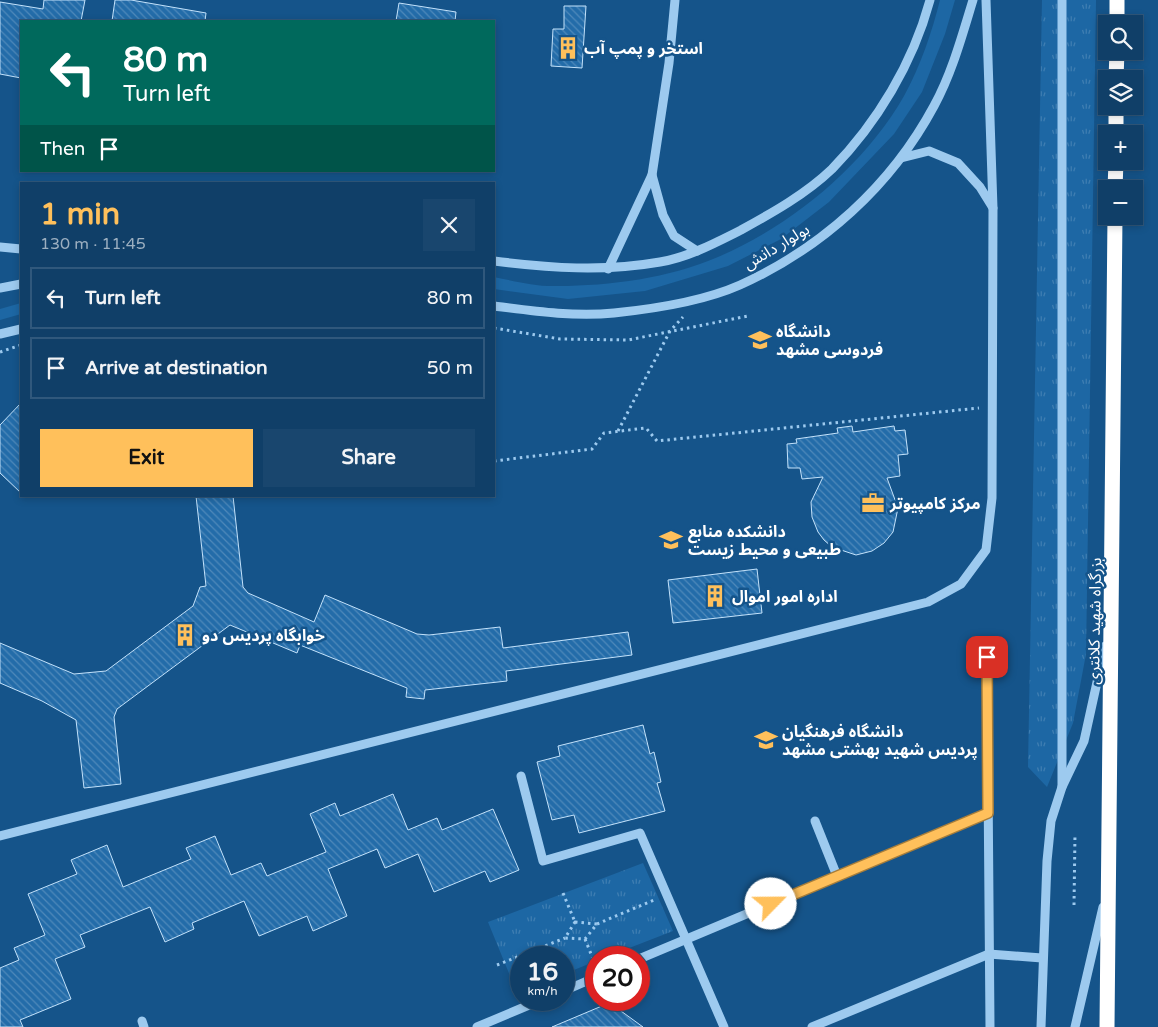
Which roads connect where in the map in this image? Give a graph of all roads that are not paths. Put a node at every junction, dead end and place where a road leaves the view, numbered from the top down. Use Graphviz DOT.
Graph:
graph roads {
  1 [pos="675,0"];
  2 [pos="930,0"];
  3 [pos="973,0"];
  4 [pos="986,0"];
  5 [pos="1062,0"];
  6 [pos="1117,0"];
  7 [pos="1117,15"];
  8 [pos="901,158"];
  9 [pos="652,175"];
  10 [pos="993,208"];
  11 [pos="1115,225"];
  12 [pos="0,247"];
  13 [pos="20,249"];
  14 [pos="697,252"];
  15 [pos="495,261"];
  16 [pos="608,269"];
  17 [pos="20,284"];
  18 [pos="0,288"];
  19 [pos="495,306"];
  20 [pos="20,329"];
  21 [pos="0,334"];
  22 [pos="1111,621"];
  23 [pos="987,657"];
  24 [pos="521,776"];
  25 [pos="1062,788"];
  26 [pos="988,813"];
  27 [pos="815,821"];
  28 [pos="0,836"];
  29 [pos="837,876"];
  30 [pos="1109,885"];
  31 [pos="688,939"];
  32 [pos="989,954"];
  33 [pos="650,955"];
  34 [pos="1042,958"];
  35 [pos="515,1011"];
  36 [pos="477,1027"];
  37 [pos="724,1027"];
  38 [pos="812,1027"];
  39 [pos="990,1027"];
  40 [pos="1041,1027"];
  41 [pos="1075,1027"];
  42 [pos="1107,1027"];
  1 -- 9 [label="street"];
  2 -- 14 [label="street, بولوار دانش"];
  3 -- 8 [label="street, بولوار دانش"];
  4 -- 10 [label="street"];
  5 -- 25 [label="street"];
  6 -- 7 [label="highway"];
  8 -- 10 [label="street"];
  8 -- 19 [label="street, بولوار دانش"];
  9 -- 14 [label="street"];
  9 -- 16 [label="street"];
  10 -- 28 [label="street"];
  11 -- 22 [label="highway, بزرگراه شهید کلانتری"];
  12 -- 13 [label="street"];
  14 -- 16 [label="street, بولوار دانش"];
  15 -- 16 [label="street, بولوار دانش"];
  17 -- 18 [label="street"];
  20 -- 21 [label="street"];
  22 -- 25 [label="street"];
  22 -- 30 [label="highway, بزرگراه شهید کلانتری"];
  23 -- 26 [label="street"];
  24 -- 31 [label="street"];
  25 -- 34 [label="street"];
  26 -- 29 [label="street"];
  26 -- 32 [label="street"];
  27 -- 29 [label="street"];
  29 -- 31 [label="street"];
  30 -- 41 [label="street"];
  30 -- 42 [label="highway, بزرگراه شهید کلانتری"];
  31 -- 33 [label="street"];
  31 -- 37 [label="street"];
  32 -- 34 [label="street"];
  32 -- 38 [label="street"];
  32 -- 39 [label="street"];
  34 -- 40 [label="street"];
  35 -- 36 [label="street"];
}
